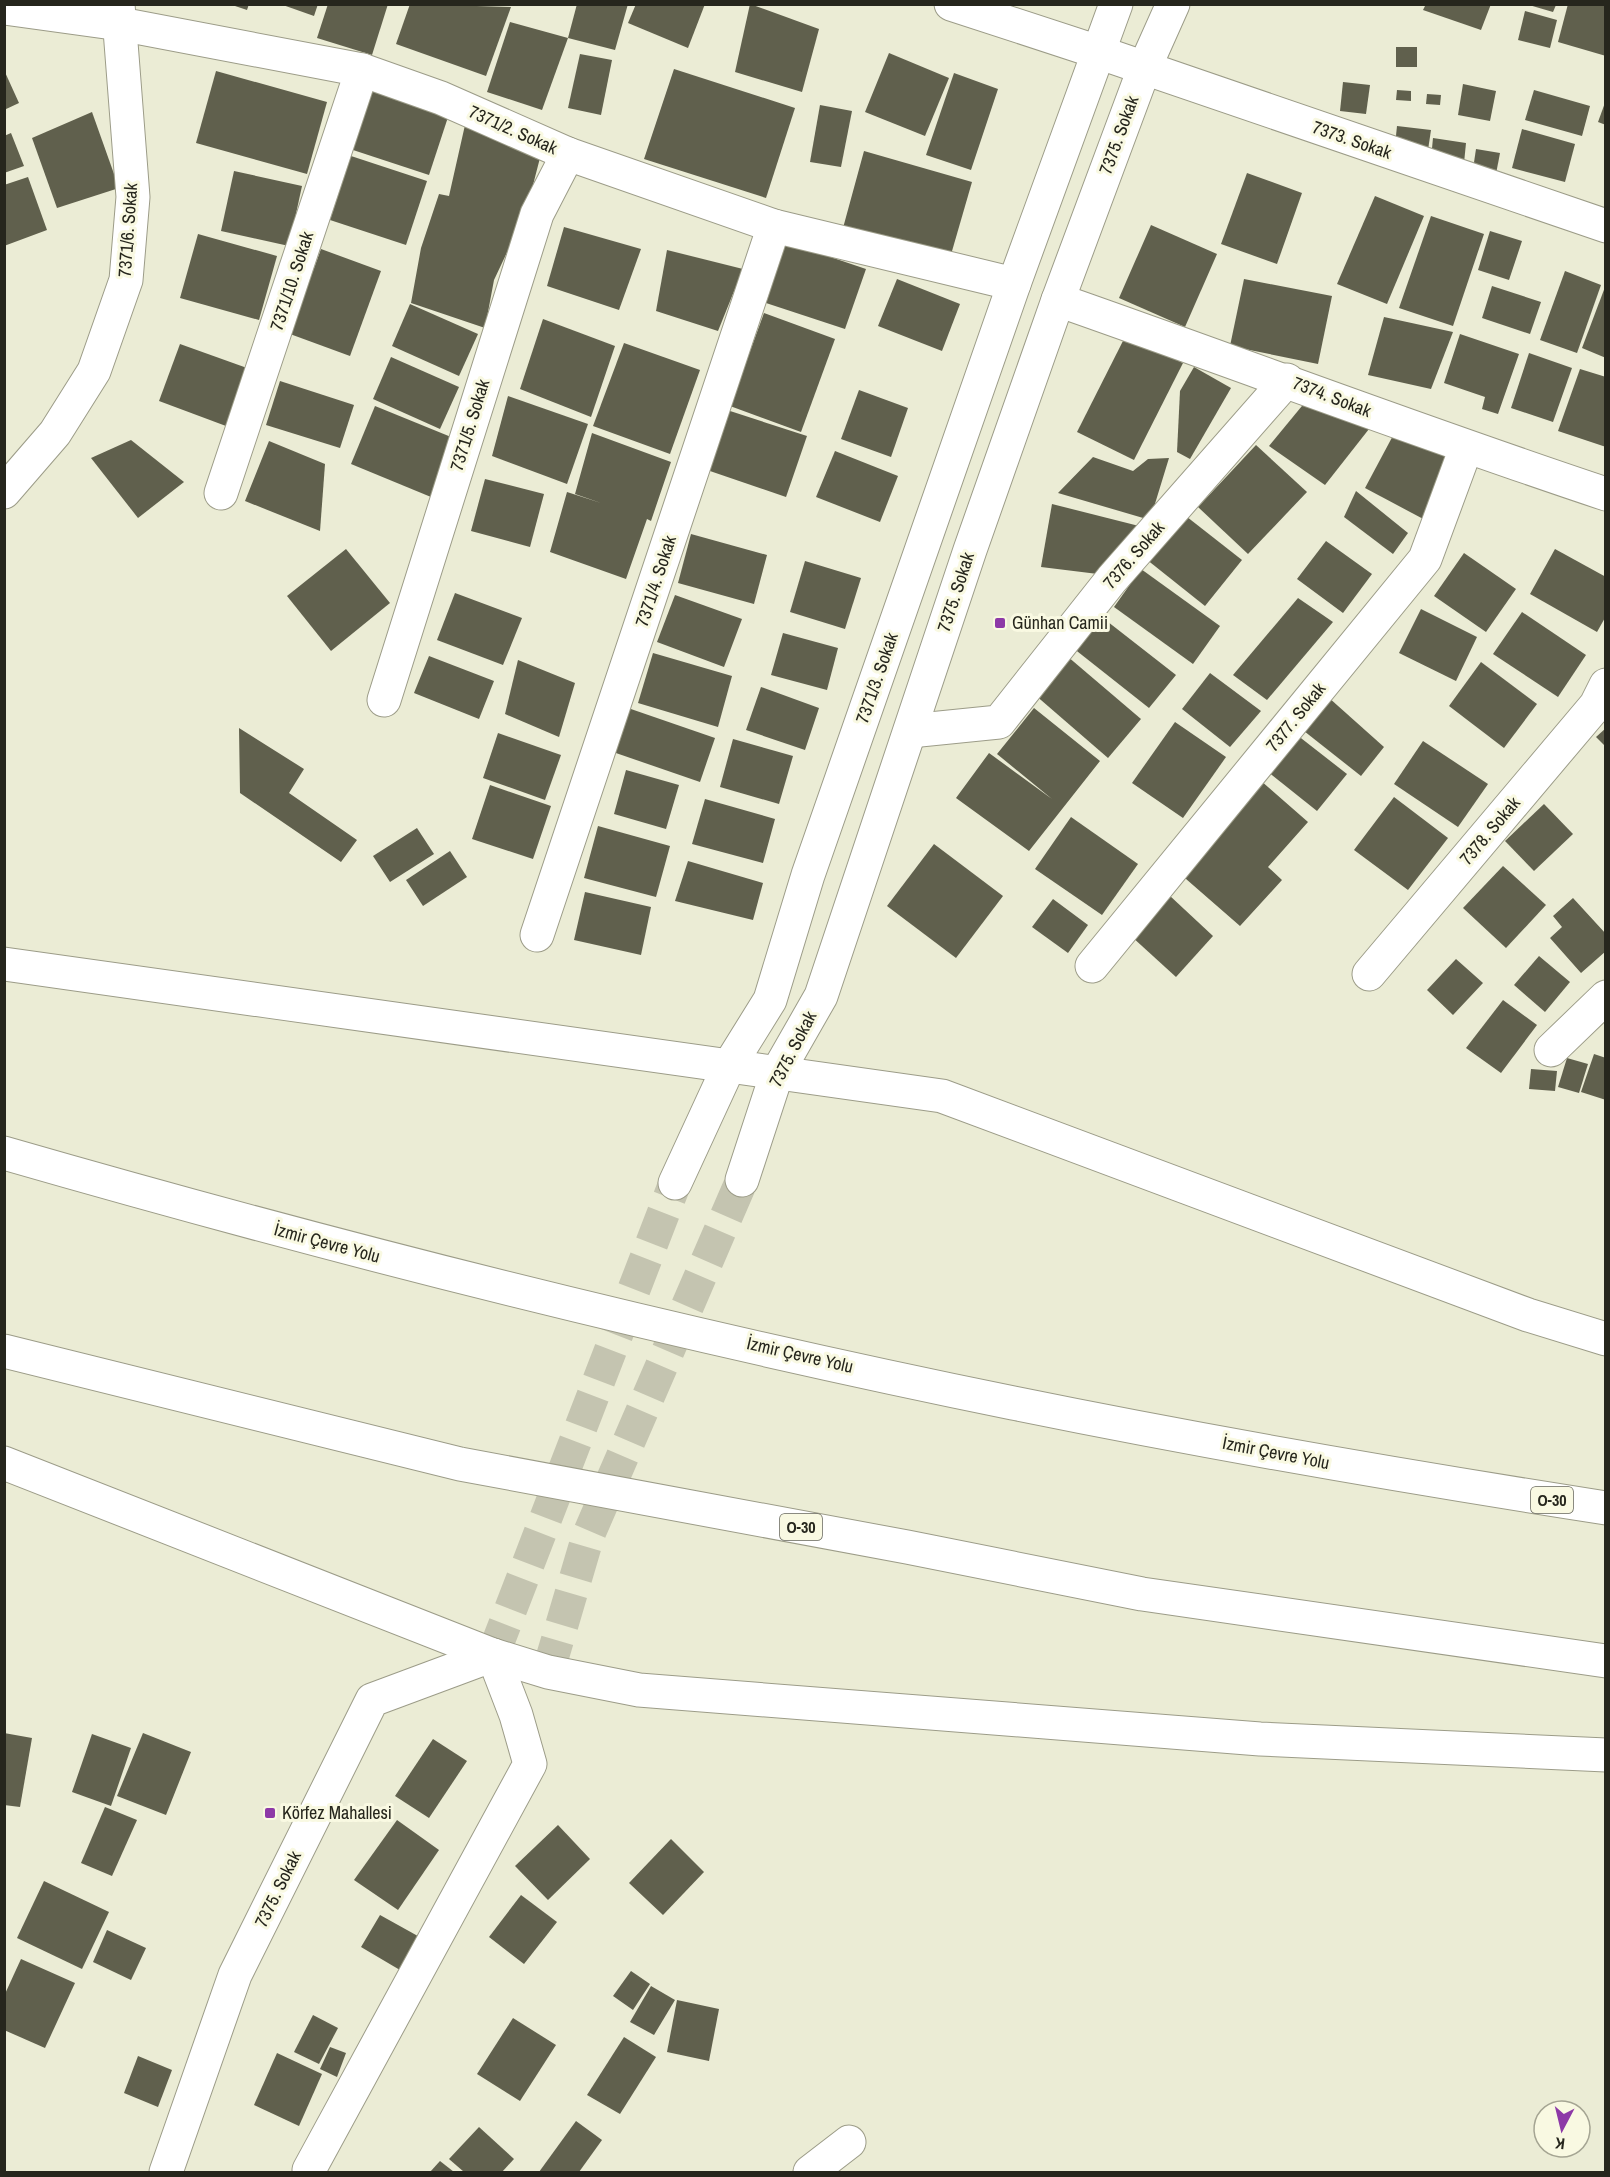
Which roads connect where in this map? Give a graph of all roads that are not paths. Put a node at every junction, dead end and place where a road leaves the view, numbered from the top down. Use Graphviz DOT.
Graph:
graph roads {
  1 [pos="951,4"];
  2 [pos="1116,4"];
  3 [pos="1173,4"];
  4 [pos="4,8"];
  5 [pos="119,14"];
  6 [pos="1098,52"];
  7 [pos="1144,69"];
  8 [pos="362,70"];
  9 [pos="568,154"];
  10 [pos="774,226"];
  11 [pos="1605,226"];
  12 [pos="1014,284"];
  13 [pos="1058,300"];
  14 [pos="1287,380"];
  15 [pos="1466,448"];
  16 [pos="4,492"];
  17 [pos="221,493"];
  18 [pos="1605,494"];
  19 [pos="1605,685"];
  20 [pos="384,700"];
  21 [pos="910,731"];
  22 [pos="537,935"];
  23 [pos="4,964"];
  24 [pos="1092,966"];
  25 [pos="1369,974"];
  26 [pos="1605,997"];
  27 [pos="1551,1050"];
  28 [pos="729,1066"];
  29 [pos="777,1072"];
  30 [pos="4,1153"];
  31 [pos="742,1180"];
  32 [pos="675,1183"];
  33 [pos="1605,1339"];
  34 [pos="4,1351"];
  35 [pos="4,1463"];
  36 [pos="1605,1508"];
  37 [pos="493,1655"];
  38 [pos="1605,1661"];
  39 [pos="1605,1755"];
  40 [pos="849,2142"];
  41 [pos="309,2170"];
  42 [pos="166,2172"];
  43 [pos="810,2172"];
  1 -- 6 [label="main road, 7373. Sokak"];
  2 -- 6 [label="main road"];
  3 -- 7 [label="main road, 7375. Sokak"];
  4 -- 5 [label="main road, 7371/2. Sokak"];
  5 -- 8 [label="main road, 7371/2. Sokak"];
  5 -- 16 [label="main road, 7371/6. Sokak"];
  6 -- 7 [label="main road, 7373. Sokak"];
  6 -- 12 [label="main road"];
  7 -- 11 [label="main road, 7373. Sokak"];
  7 -- 13 [label="main road, 7375. Sokak"];
  8 -- 9 [label="main road, 7371/2. Sokak"];
  8 -- 17 [label="main road, 7371/10. Sokak"];
  9 -- 10 [label="main road, 7371/2. Sokak"];
  9 -- 20 [label="main road, 7371/5. Sokak"];
  10 -- 12 [label="main road, 7371/2. Sokak"];
  10 -- 22 [label="main road, 7371/4. Sokak"];
  12 -- 28 [label="main road, 7371/3. Sokak"];
  13 -- 14 [label="main road, 7374. Sokak"];
  13 -- 21 [label="main road, 7375. Sokak"];
  14 -- 15 [label="main road, 7374. Sokak"];
  14 -- 21 [label="main road, 7376. Sokak"];
  15 -- 18 [label="main road, 7374. Sokak"];
  15 -- 24 [label="main road, 7377. Sokak"];
  19 -- 25 [label="main road, 7378. Sokak"];
  21 -- 29 [label="main road, 7375. Sokak"];
  23 -- 28 [label="main road"];
  26 -- 27 [label="main road"];
  28 -- 29 [label="main road"];
  28 -- 32 [label="main road"];
  29 -- 31 [label="main road, 7375. Sokak"];
  29 -- 33 [label="main road"];
  30 -- 36 [label="main road, İzmir Çevre Yolu / O-30"];
  34 -- 38 [label="main road, O-30"];
  35 -- 37 [label="main road"];
  37 -- 39 [label="main road"];
  37 -- 41 [label="main road"];
  37 -- 42 [label="main road, 7375. Sokak"];
  40 -- 43 [label="main road"];
}
